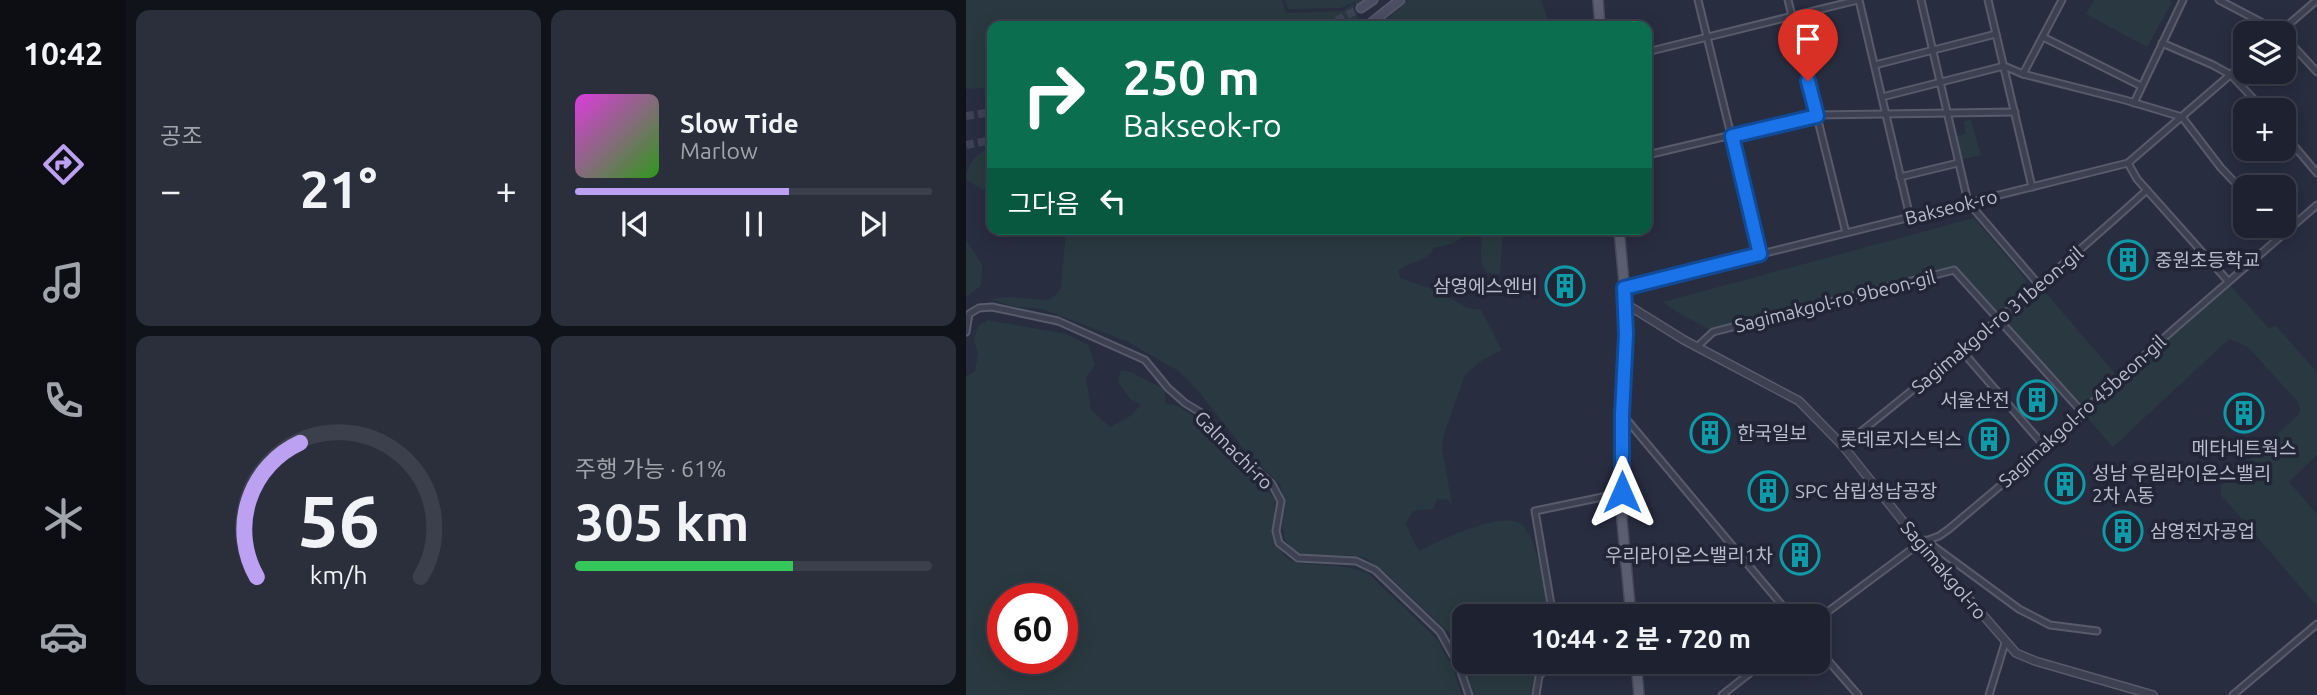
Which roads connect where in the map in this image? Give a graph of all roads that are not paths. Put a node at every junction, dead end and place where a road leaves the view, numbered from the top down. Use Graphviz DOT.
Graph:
graph roads {
  1 [pos="1373,0"];
  2 [pos="1401,0"];
  3 [pos="1598,0"];
  4 [pos="1699,0"];
  5 [pos="1788,0"];
  6 [pos="1859,0"];
  7 [pos="1921,0"];
  8 [pos="1988,0"];
  9 [pos="2062,0"];
  10 [pos="2183,0"];
  11 [pos="2219,0"];
  12 [pos="2317,0"];
  13 [pos="1361,8"];
  14 [pos="1792,16"];
  15 [pos="1374,21"];
  16 [pos="1600,21"];
  17 [pos="2258,21"];
  18 [pos="2294,21"];
  19 [pos="1996,34"];
  20 [pos="1707,37"];
  21 [pos="2043,37"];
  22 [pos="2162,43"];
  23 [pos="2296,49"];
  24 [pos="1933,50"];
  25 [pos="1652,51"];
  26 [pos="1875,65"];
  27 [pos="2004,66"];
  28 [pos="2317,72"];
  29 [pos="2023,74"];
  30 [pos="2231,75"];
  31 [pos="1941,82"];
  32 [pos="2141,86"];
  33 [pos="1882,97"];
  34 [pos="2253,98"];
  35 [pos="2134,103"];
  36 [pos="2015,112"];
  37 [pos="1947,113"];
  38 [pos="1887,114"];
  39 [pos="1817,116"];
  40 [pos="2182,117"];
  41 [pos="1732,136"];
  42 [pos="2296,148"];
  43 [pos="1652,154"];
  44 [pos="1958,163"];
  45 [pos="2128,163"];
  46 [pos="2317,173"];
  47 [pos="1900,177"];
  48 [pos="2233,180"];
  49 [pos="2032,187"];
  50 [pos="2147,190"];
  51 [pos="1968,202"];
  52 [pos="2317,205"];
  53 [pos="1910,217"];
  54 [pos="2296,223"];
  55 [pos="1846,233"];
  56 [pos="1620,235"];
  57 [pos="2278,238"];
  58 [pos="1760,254"];
  59 [pos="2228,281"];
  60 [pos="2039,285"];
  61 [pos="1624,288"];
  62 [pos="1626,304"];
  63 [pos="2000,319"];
  64 [pos="966,332"];
  65 [pos="1698,346"];
  66 [pos="1962,351"];
  67 [pos="2082,412"];
  68 [pos="1622,414"];
  69 [pos="1843,446"];
  70 [pos="2045,447"];
  71 [pos="1622,492"];
  72 [pos="1923,542"];
  73 [pos="1551,604"];
  74 [pos="1630,604"];
  75 [pos="1781,604"];
  76 [pos="1830,610"];
  77 [pos="2317,624"];
  78 [pos="2097,631"];
  79 [pos="2005,643"];
  80 [pos="1830,663"];
  81 [pos="1541,674"];
  82 [pos="1637,674"];
  83 [pos="1748,674"];
  84 [pos="1469,695"];
  85 [pos="1536,695"];
  86 [pos="1639,695"];
  87 [pos="1721,695"];
  88 [pos="1858,695"];
  89 [pos="1989,695"];
  90 [pos="2153,695"];
  91 [pos="2233,695"];
  1 -- 13 [label="main road"];
  2 -- 15 [label="main road"];
  3 -- 16 [label="main road"];
  4 -- 20 [label="street"];
  5 -- 14 [label="street"];
  6 -- 14 [label="street"];
  6 -- 26 [label="street"];
  7 -- 24 [label="street"];
  8 -- 19 [label="street"];
  9 -- 21 [label="street"];
  10 -- 22 [label="street"];
  11 -- 17 [label="street"];
  12 -- 18 [label="street"];
  14 -- 20 [label="street"];
  14 -- 39 [label="street"];
  19 -- 24 [label="street"];
  19 -- 27 [label="street"];
  20 -- 25 [label="street"];
  20 -- 41 [label="street"];
  21 -- 29 [label="street"];
  21 -- 32 [label="street"];
  22 -- 30 [label="street"];
  22 -- 32 [label="street"];
  23 -- 28 [label="street"];
  24 -- 26 [label="street"];
  24 -- 31 [label="street"];
  26 -- 33 [label="street"];
  27 -- 29 [label="street"];
  27 -- 31 [label="street"];
  27 -- 36 [label="street"];
  29 -- 35 [label="street"];
  30 -- 34 [label="street"];
  30 -- 40 [label="street, Bakseok-ro"];
  31 -- 33 [label="street"];
  31 -- 37 [label="street"];
  32 -- 35 [label="street"];
  33 -- 38 [label="street"];
  35 -- 40 [label="street"];
  36 -- 37 [label="street"];
  36 -- 49 [label="street"];
  37 -- 38 [label="street"];
  37 -- 44 [label="street"];
  38 -- 39 [label="street"];
  38 -- 47 [label="street"];
  39 -- 41 [label="street"];
  39 -- 55 [label="street"];
  40 -- 45 [label="street, Bakseok-ro"];
  40 -- 48 [label="street"];
  41 -- 43 [label="street"];
  41 -- 58 [label="street"];
  42 -- 46 [label="street"];
  44 -- 47 [label="street"];
  44 -- 51 [label="street"];
  45 -- 49 [label="street, Bakseok-ro"];
  45 -- 50 [label="street"];
  47 -- 53 [label="street"];
  49 -- 51 [label="street, Bakseok-ro"];
  50 -- 59 [label="street"];
  50 -- 60 [label="street, Sagimakgol-ro 31beon-gil"];
  51 -- 53 [label="street, Bakseok-ro"];
  51 -- 60 [label="street"];
  52 -- 54 [label="street, Sagimakgol-ro 45beon-gil"];
  53 -- 55 [label="street, Bakseok-ro"];
  55 -- 58 [label="street, Bakseok-ro"];
  56 -- 61 [label="main road"];
  57 -- 59 [label="street, Sagimakgol-ro 45beon-gil"];
  58 -- 61 [label="street, Bakseok-ro"];
  59 -- 67 [label="street, Sagimakgol-ro 45beon-gil"];
  60 -- 63 [label="street, Sagimakgol-ro 31beon-gil"];
  61 -- 62 [label="main road"];
  62 -- 65 [label="street, Sagimakgol-ro"];
  62 -- 68 [label="main road"];
  63 -- 65 [label="street, Sagimakgol-ro 9beon-gil"];
  63 -- 66 [label="street, Sagimakgol-ro 31beon-gil"];
  63 -- 67 [label="street, Sagimakgol-ro 9beon-gil"];
  64 -- 84 [label="street, Galmachi-ro"];
  65 -- 69 [label="street, Sagimakgol-ro"];
  66 -- 69 [label="street, Sagimakgol-ro 31beon-gil"];
  66 -- 70 [label="street"];
  67 -- 70 [label="street, Sagimakgol-ro 45beon-gil"];
  68 -- 71 [label="main road"];
  68 -- 75 [label="street"];
  69 -- 72 [label="street, Sagimakgol-ro"];
  70 -- 72 [label="street, Sagimakgol-ro 45beon-gil"];
  71 -- 73 [label="street"];
  71 -- 74 [label="main road"];
  72 -- 76 [label="street, Sagimakgol-ro 45beon-gil"];
  72 -- 78 [label="street"];
  72 -- 79 [label="street, Sagimakgol-ro"];
  77 -- 91 [label="street"];
  79 -- 89 [label="street"];
  79 -- 90 [label="street, Sagimakgol-ro"];
  80 -- 88 [label="street"];
  81 -- 85 [label="street"];
  82 -- 86 [label="main road"];
  83 -- 87 [label="street"];
}
